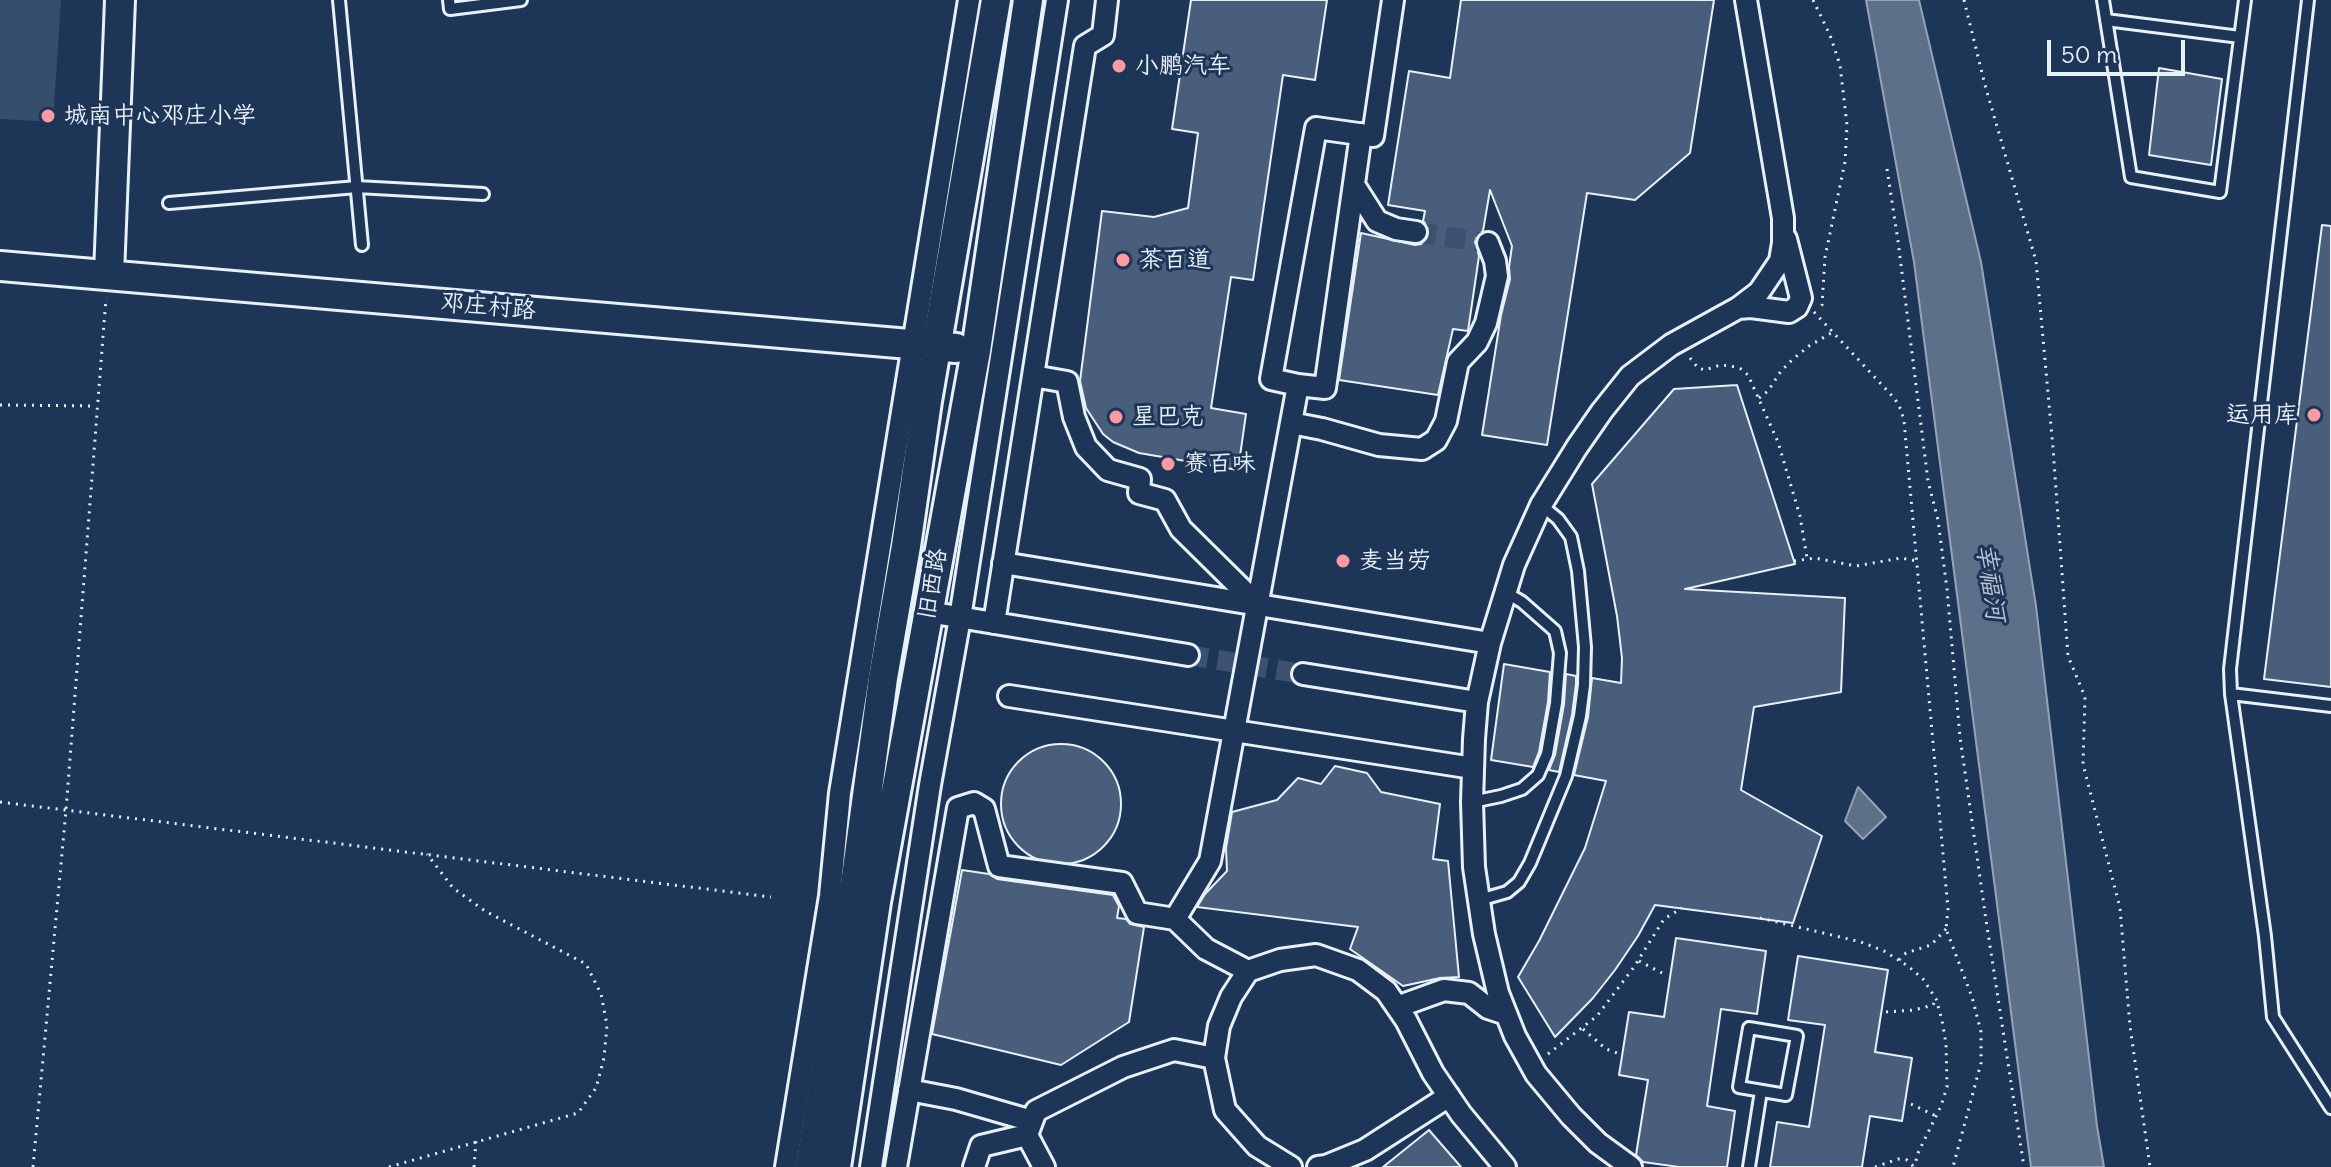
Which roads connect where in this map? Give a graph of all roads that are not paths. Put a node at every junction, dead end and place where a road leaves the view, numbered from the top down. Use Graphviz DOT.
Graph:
graph roads {
  1 [pos="120,0"];
  2 [pos="339,0"];
  3 [pos="449,0"];
  4 [pos="521,0"];
  5 [pos="969,0"];
  6 [pos="996,0"];
  7 [pos="1028,0"];
  8 [pos="1057,0"];
  9 [pos="1107,0"];
  10 [pos="1393,0"];
  11 [pos="1746,0"];
  12 [pos="2103,0"];
  13 [pos="2245,0"];
  14 [pos="2308,0"];
  15 [pos="2106,20"];
  16 [pos="2240,37"];
  17 [pos="1361,134"];
  18 [pos="1354,185"];
  19 [pos="357,187"];
  20 [pos="483,194"];
  21 [pos="169,203"];
  22 [pos="1783,228"];
  23 [pos="1416,232"];
  24 [pos="1488,243"];
  25 [pos="362,245"];
  26 [pos="0,266"];
  27 [pos="109,274"];
  28 [pos="1738,308"];
  29 [pos="925,344"];
  30 [pos="976,351"];
  31 [pos="1033,376"];
  32 [pos="1298,385"];
  33 [pos="1291,423"];
  34 [pos="1541,505"];
  35 [pos="1003,563"];
  36 [pos="1505,592"];
  37 [pos="1258,605"];
  38 [pos="928,612"];
  39 [pos="960,618"];
  40 [pos="994,623"];
  41 [pos="1490,643"];
  42 [pos="1188,655"];
  43 [pos="1303,674"];
  44 [pos="2231,694"];
  45 [pos="1009,696"];
  46 [pos="1477,702"];
  47 [pos="2331,706"];
  48 [pos="1234,731"];
  49 [pos="1473,768"];
  50 [pos="1472,802"];
  51 [pos="1479,900"];
  52 [pos="1175,919"];
  53 [pos="1248,971"];
  54 [pos="1397,1007"];
  55 [pos="1506,1014"];
  56 [pos="1214,1058"];
  57 [pos="909,1090"];
  58 [pos="1761,1091"];
  59 [pos="1449,1096"];
  60 [pos="2331,1108"];
  61 [pos="1029,1128"];
  62 [pos="786,1167"];
  63 [pos="810,1167"];
  64 [pos="836,1167"];
  65 [pos="871,1167"];
  66 [pos="896,1167"];
  67 [pos="974,1167"];
  68 [pos="1044,1167"];
  69 [pos="1291,1167"];
  70 [pos="1318,1167"];
  71 [pos="1505,1167"];
  72 [pos="1631,1167"];
  73 [pos="1749,1167"];
  1 -- 27 [label="main road"];
  2 -- 19 [label="lane"];
  3 -- 4 [label="lane"];
  5 -- 29 [label="street"];
  6 -- 29 [label="main road, 旧西路"];
  7 -- 30 [label="main road, 旧西路"];
  8 -- 39 [label="street"];
  9 -- 31 [label="street"];
  10 -- 17 [label="street"];
  11 -- 22 [label="street"];
  12 -- 15 [label="lane"];
  13 -- 16 [label="lane"];
  14 -- 44 [label="lane"];
  15 -- 16 [label="lane"];
  15 -- 16 [label="lane"];
  17 -- 18 [label="street"];
  17 -- 32 [label="street"];
  18 -- 23 [label="street"];
  18 -- 32 [label="street"];
  19 -- 20 [label="lane"];
  19 -- 21 [label="lane"];
  19 -- 25 [label="lane"];
  22 -- 28 [label="street"];
  22 -- 28 [label="street"];
  24 -- 33 [label="street"];
  26 -- 27 [label="main road, 邓庄村路"];
  27 -- 29 [label="main road, 邓庄村路"];
  28 -- 34 [label="street"];
  29 -- 30 [label="main road, 邓庄村路"];
  29 -- 62 [label="street"];
  29 -- 63 [label="main road, 旧西路"];
  30 -- 38 [label="main road, 旧西路"];
  31 -- 35 [label="street"];
  31 -- 37 [label="street"];
  32 -- 33 [label="street"];
  33 -- 37 [label="street"];
  34 -- 36 [label="street"];
  34 -- 51 [label="lane"];
  35 -- 37 [label="street"];
  35 -- 40 [label="street"];
  36 -- 41 [label="street"];
  36 -- 50 [label="lane"];
  37 -- 41 [label="street"];
  37 -- 48 [label="street"];
  38 -- 39 [label="street"];
  38 -- 64 [label="main road, 旧西路"];
  39 -- 40 [label="street"];
  39 -- 65 [label="street"];
  40 -- 42 [label="street"];
  41 -- 46 [label="street"];
  43 -- 46 [label="street"];
  44 -- 47 [label="lane"];
  44 -- 60 [label="lane"];
  45 -- 48 [label="street"];
  46 -- 49 [label="street"];
  48 -- 49 [label="street"];
  48 -- 52 [label="street"];
  49 -- 50 [label="street"];
  50 -- 51 [label="street"];
  51 -- 55 [label="street"];
  52 -- 53 [label="street"];
  52 -- 57 [label="street"];
  53 -- 54 [label="street"];
  53 -- 56 [label="street"];
  54 -- 55 [label="street"];
  54 -- 59 [label="street"];
  55 -- 72 [label="street"];
  56 -- 61 [label="street"];
  56 -- 69 [label="street"];
  57 -- 61 [label="street"];
  57 -- 66 [label="street"];
  58 -- 58 [label="lane"];
  58 -- 73 [label="lane"];
  59 -- 70 [label="street"];
  59 -- 71 [label="street"];
  61 -- 67 [label="street"];
  61 -- 68 [label="street"];
}
